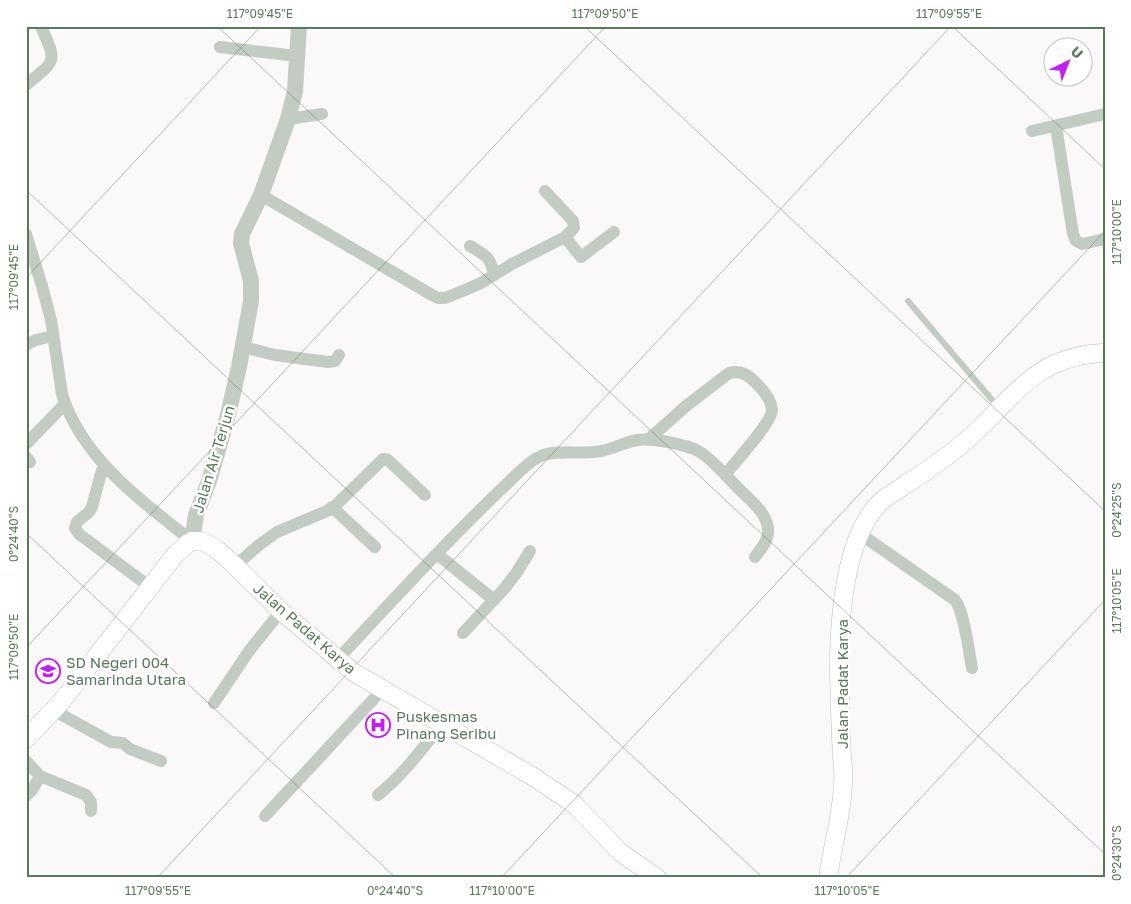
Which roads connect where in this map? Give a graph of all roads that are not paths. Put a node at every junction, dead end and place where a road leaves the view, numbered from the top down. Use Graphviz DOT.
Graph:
graph roads {
  1 [pos="41,26"];
  2 [pos="299,26"];
  3 [pos="220,47"];
  4 [pos="297,56"];
  5 [pos="26,85"];
  6 [pos="322,114"];
  7 [pos="1105,114"];
  8 [pos="288,119"];
  9 [pos="1056,126"];
  10 [pos="1032,131"];
  11 [pos="545,191"];
  12 [pos="262,194"];
  13 [pos="614,232"];
  14 [pos="26,234"];
  15 [pos="565,236"];
  16 [pos="1105,239"];
  17 [pos="470,246"];
  18 [pos="494,275"];
  19 [pos="908,301"];
  20 [pos="53,336"];
  21 [pos="26,345"];
  22 [pos="243,347"];
  23 [pos="1105,353"];
  24 [pos="339,355"];
  25 [pos="65,404"];
  26 [pos="998,408"];
  27 [pos="649,439"];
  28 [pos="26,444"];
  29 [pos="104,465"];
  30 [pos="725,475"];
  31 [pos="425,495"];
  32 [pos="332,507"];
  33 [pos="859,533"];
  34 [pos="192,541"];
  35 [pos="375,547"];
  36 [pos="530,551"];
  37 [pos="437,554"];
  38 [pos="755,557"];
  39 [pos="235,566"];
  40 [pos="150,587"];
  41 [pos="494,600"];
  42 [pos="281,611"];
  43 [pos="463,633"];
  44 [pos="338,659"];
  45 [pos="972,668"];
  46 [pos="382,690"];
  47 [pos="214,703"];
  48 [pos="53,710"];
  49 [pos="442,724"];
  50 [pos="26,739"];
  51 [pos="26,761"];
  52 [pos="161,761"];
  53 [pos="40,776"];
  54 [pos="378,795"];
  55 [pos="26,796"];
  56 [pos="91,811"];
  57 [pos="265,816"];
  58 [pos="657,878"];
  59 [pos="828,878"];
  1 -- 5 [label="street"];
  2 -- 4 [label="street, Jalan Air Terjun"];
  3 -- 4 [label="street"];
  4 -- 8 [label="street, Jalan Air Terjun"];
  6 -- 8 [label="street"];
  7 -- 9 [label="street"];
  8 -- 12 [label="street, Jalan Air Terjun"];
  9 -- 10 [label="street"];
  9 -- 16 [label="street"];
  11 -- 15 [label="street"];
  12 -- 18 [label="street"];
  12 -- 22 [label="street, Jalan Air Terjun"];
  13 -- 15 [label="street"];
  14 -- 20 [label="street, Jalan Air Terjun"];
  15 -- 18 [label="street"];
  17 -- 18 [label="street"];
  19 -- 26 [label="lane"];
  20 -- 21 [label="street"];
  20 -- 25 [label="street, Jalan Air Terjun"];
  22 -- 24 [label="street"];
  22 -- 34 [label="street, Jalan Air Terjun"];
  23 -- 26 [label="main road, Jalan Padat Karya"];
  25 -- 28 [label="street"];
  25 -- 29 [label="street, Jalan Air Terjun"];
  26 -- 33 [label="main road, Jalan Padat Karya"];
  27 -- 30 [label="street"];
  27 -- 30 [label="street"];
  27 -- 37 [label="street"];
  29 -- 34 [label="street, Jalan Air Terjun"];
  29 -- 40 [label="street"];
  30 -- 38 [label="street"];
  31 -- 32 [label="street"];
  32 -- 35 [label="street"];
  32 -- 39 [label="street"];
  33 -- 45 [label="street"];
  33 -- 59 [label="main road, Jalan Padat Karya"];
  34 -- 39 [label="main road, Jalan Padat Karya"];
  34 -- 40 [label="main road"];
  36 -- 41 [label="street"];
  37 -- 41 [label="street"];
  37 -- 44 [label="street"];
  39 -- 42 [label="main road, Jalan Padat Karya"];
  40 -- 48 [label="main road"];
  41 -- 43 [label="street"];
  42 -- 44 [label="main road, Jalan Padat Karya"];
  42 -- 47 [label="street"];
  44 -- 46 [label="main road, Jalan Padat Karya"];
  46 -- 49 [label="main road, Jalan Padat Karya"];
  46 -- 57 [label="street"];
  48 -- 50 [label="main road"];
  48 -- 52 [label="street"];
  49 -- 54 [label="street"];
  49 -- 58 [label="main road, Jalan Padat Karya"];
  51 -- 53 [label="street"];
  53 -- 55 [label="street"];
  53 -- 56 [label="street"];
}
